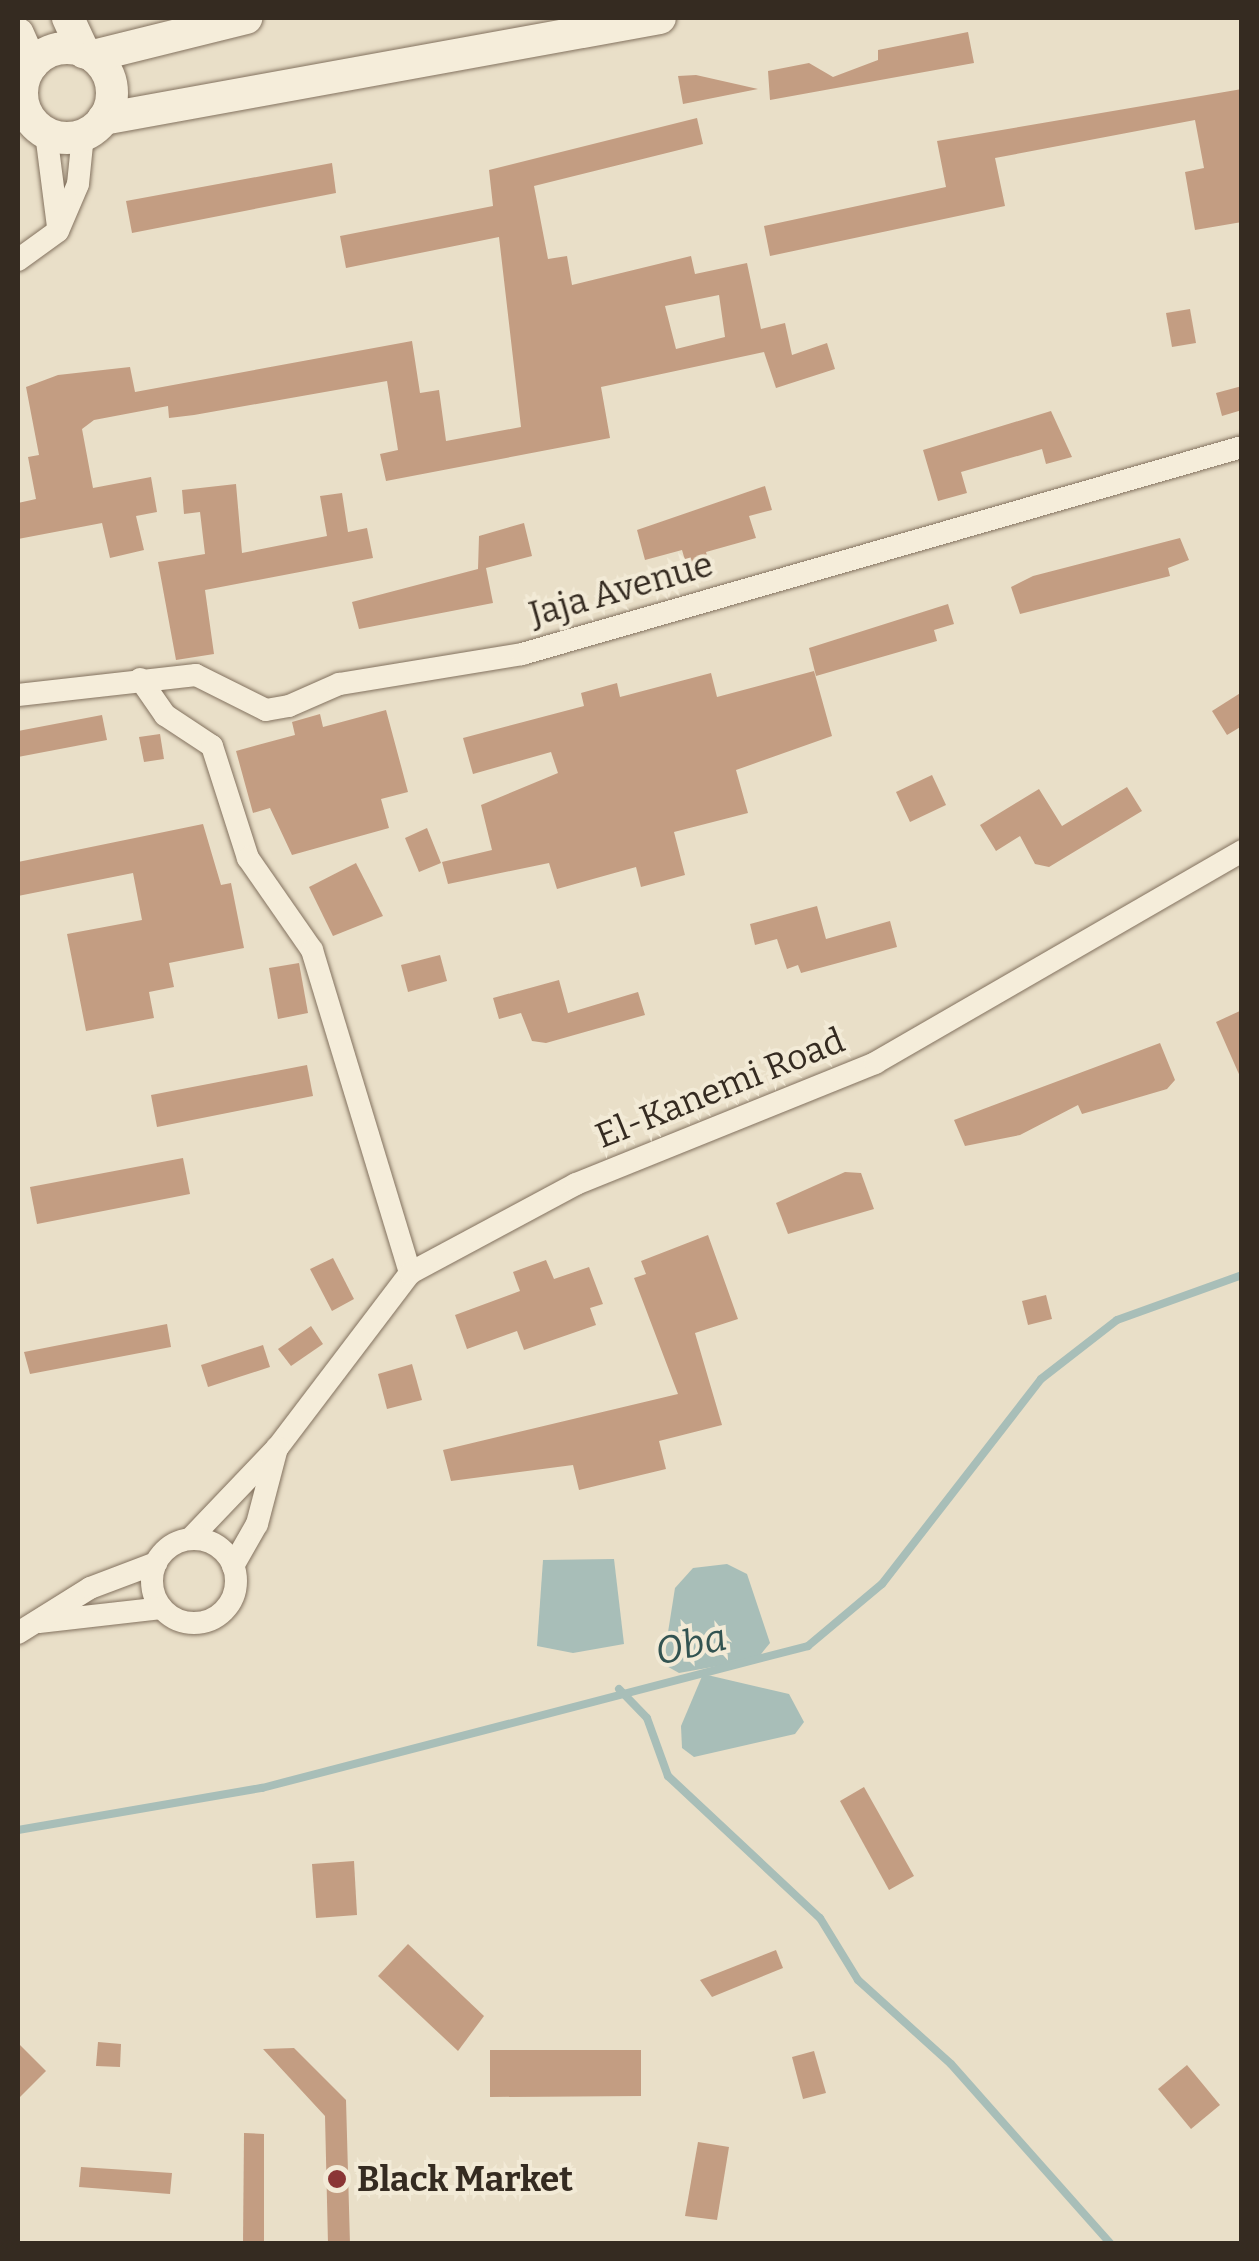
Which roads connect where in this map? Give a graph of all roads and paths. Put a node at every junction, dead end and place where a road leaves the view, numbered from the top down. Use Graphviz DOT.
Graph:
graph roads {
  1 [pos="68,18"];
  2 [pos="236,18"];
  3 [pos="660,18"];
  4 [pos="18,34"];
  5 [pos="88,54"];
  6 [pos="32,66"];
  7 [pos="93,127"];
  8 [pos="46,133"];
  9 [pos="58,231"];
  10 [pos="18,260"];
  11 [pos="1242,447"];
  12 [pos="140,679"];
  13 [pos="18,695"];
  14 [pos="1242,851"];
  15 [pos="410,1273"];
  16 [pos="278,1446"];
  17 [pos="190,1539"];
  18 [pos="156,1564"];
  19 [pos="233,1566"];
  20 [pos="162,1608"];
  21 [pos="27,1628"];
  1 -- 5 [label="street"];
  2 -- 5 [label="street"];
  3 -- 7 [label="street"];
  4 -- 6 [label="street"];
  5 -- 6 [label="street"];
  5 -- 7 [label="street"];
  6 -- 8 [label="street"];
  7 -- 8 [label="street"];
  7 -- 9 [label="street"];
  8 -- 9 [label="street"];
  9 -- 10 [label="street"];
  11 -- 12 [label="street, Jaja Avenue"];
  12 -- 13 [label="street, Jaja Avenue"];
  12 -- 15 [label="street"];
  14 -- 15 [label="street, El-Kanemi Road"];
  15 -- 16 [label="street, El-Kanemi Road"];
  16 -- 17 [label="street, El-Kanemi Road"];
  16 -- 19 [label="street, El-Kanemi Road"];
  17 -- 18 [label="street"];
  17 -- 19 [label="street"];
  18 -- 20 [label="street"];
  18 -- 21 [label="street"];
  19 -- 20 [label="street"];
  20 -- 21 [label="street"];
}
